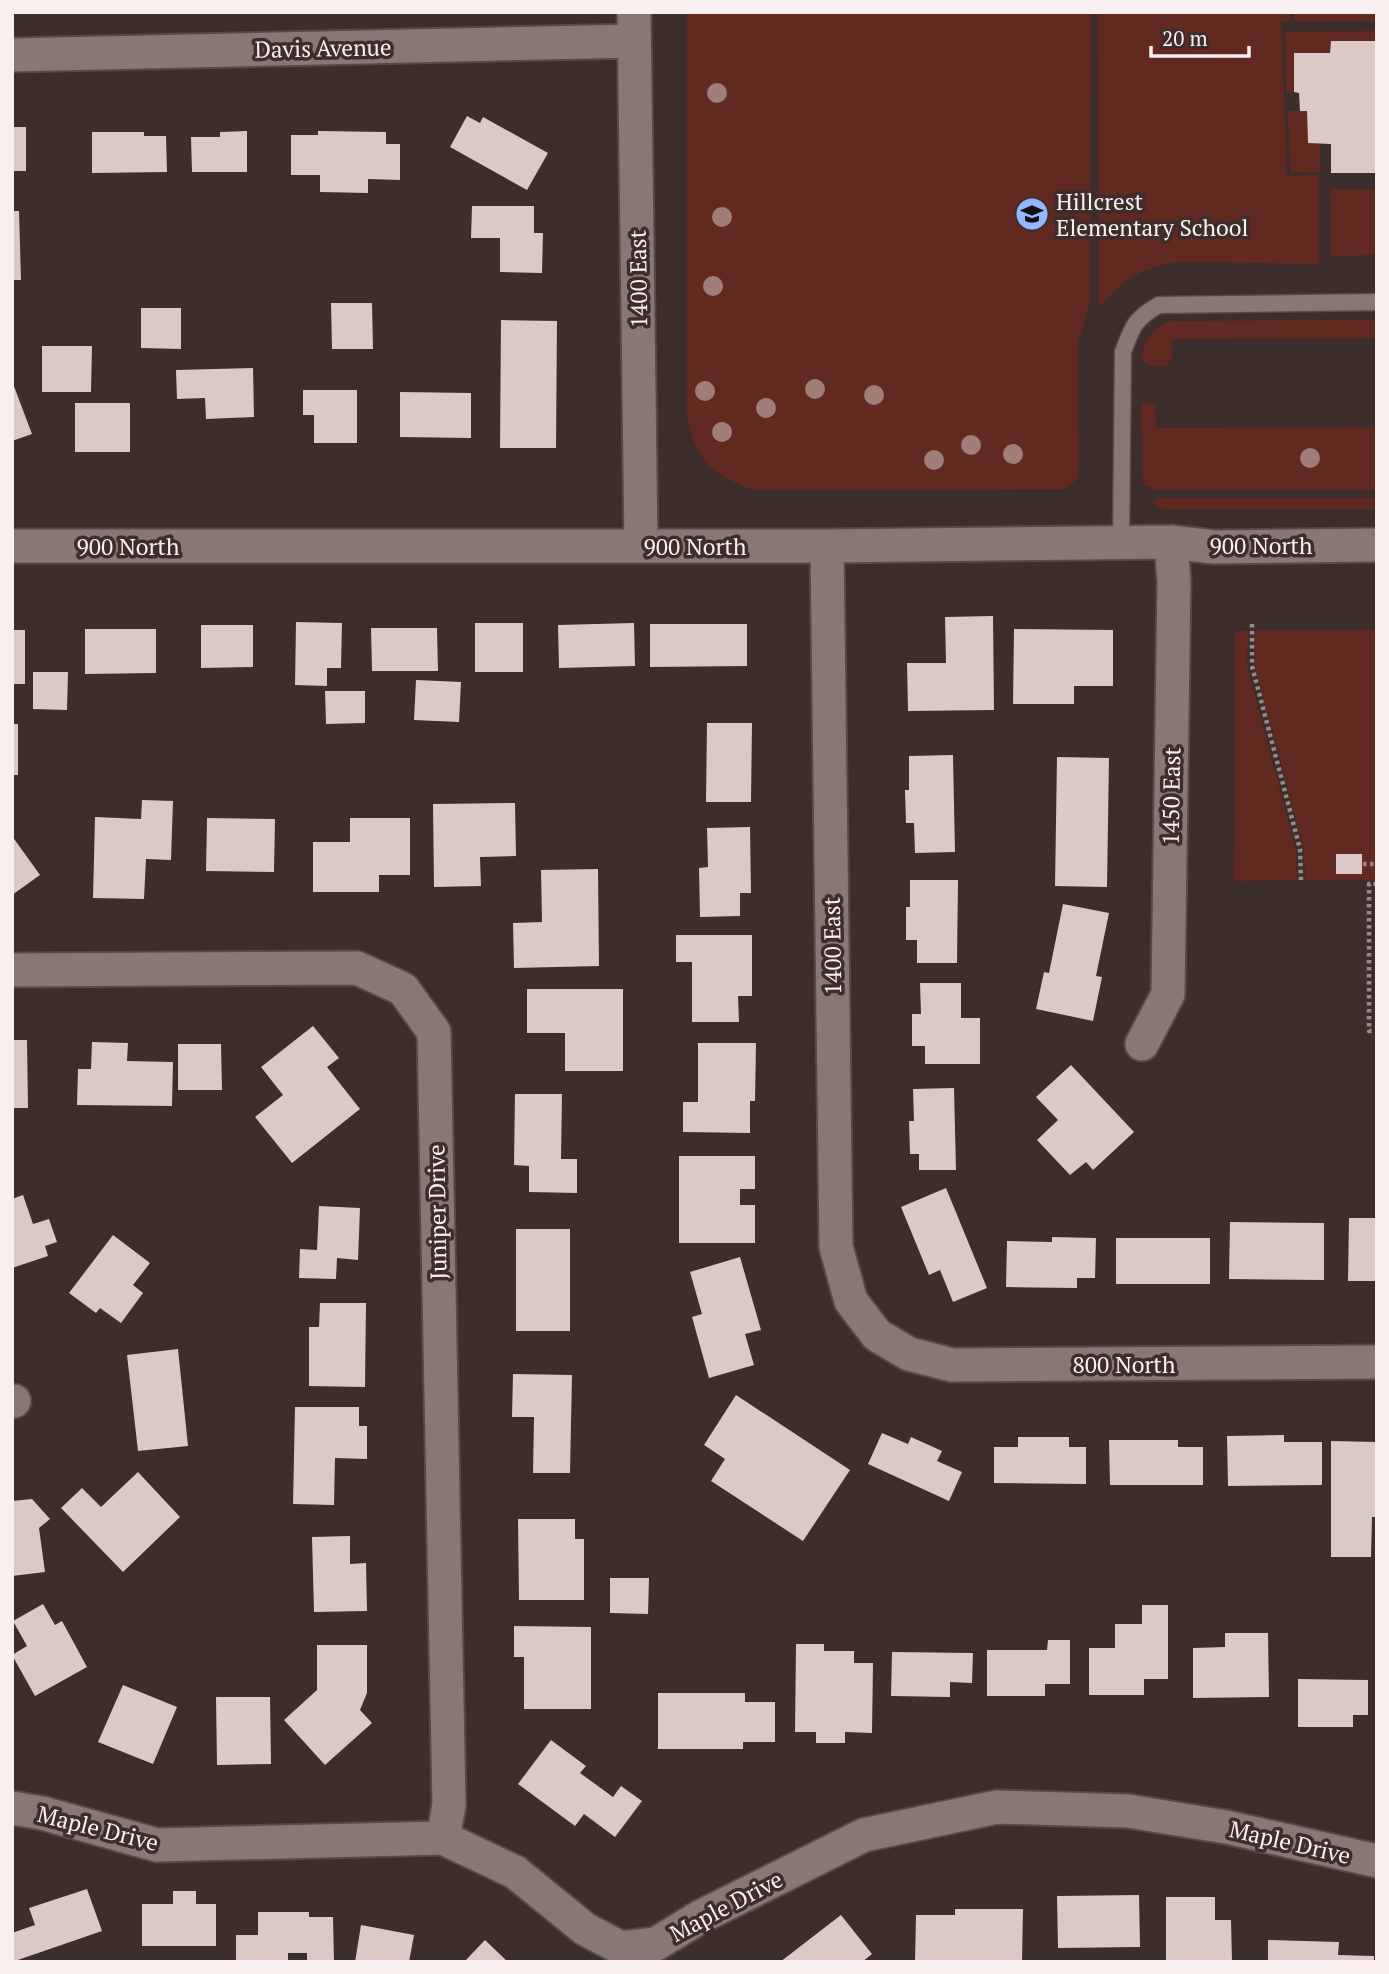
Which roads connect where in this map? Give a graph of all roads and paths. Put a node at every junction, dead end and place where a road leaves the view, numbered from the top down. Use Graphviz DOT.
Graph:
graph roads {
  1 [pos="634,27"];
  2 [pos="12,55"];
  3 [pos="1377,302"];
  4 [pos="1121,542"];
  5 [pos="1171,542"];
  6 [pos="12,545"];
  7 [pos="1377,545"];
  8 [pos="641,546"];
  9 [pos="827,546"];
  10 [pos="1252,624"];
  11 [pos="1363,864"];
  12 [pos="1377,864"];
  13 [pos="1301,880"];
  14 [pos="1377,884"];
  15 [pos="12,970"];
  16 [pos="1377,1031"];
  17 [pos="1142,1044"];
  18 [pos="877,1335"];
  19 [pos="1377,1362"];
  20 [pos="12,1808"];
  21 [pos="443,1838"];
  22 [pos="1377,1861"];
  23 [pos="623,1955"];
  1 -- 2 [label="street, Davis Avenue"];
  1 -- 8 [label="street, 1400 East"];
  3 -- 4 [label="lane"];
  4 -- 5 [label="street, 900 North"];
  4 -- 9 [label="street, 900 North"];
  5 -- 7 [label="street, 900 North"];
  5 -- 17 [label="street, 1450 East"];
  6 -- 8 [label="street, 900 North"];
  8 -- 9 [label="street, 900 North"];
  9 -- 18 [label="street, 1400 East"];
  10 -- 13 [label="path"];
  11 -- 12 [label="path"];
  14 -- 16 [label="path"];
  15 -- 21 [label="street, Juniper Drive"];
  18 -- 19 [label="street, 800 North"];
  20 -- 21 [label="street, Maple Drive"];
  21 -- 23 [label="street, Maple Drive"];
  22 -- 23 [label="street, Maple Drive"];
}
